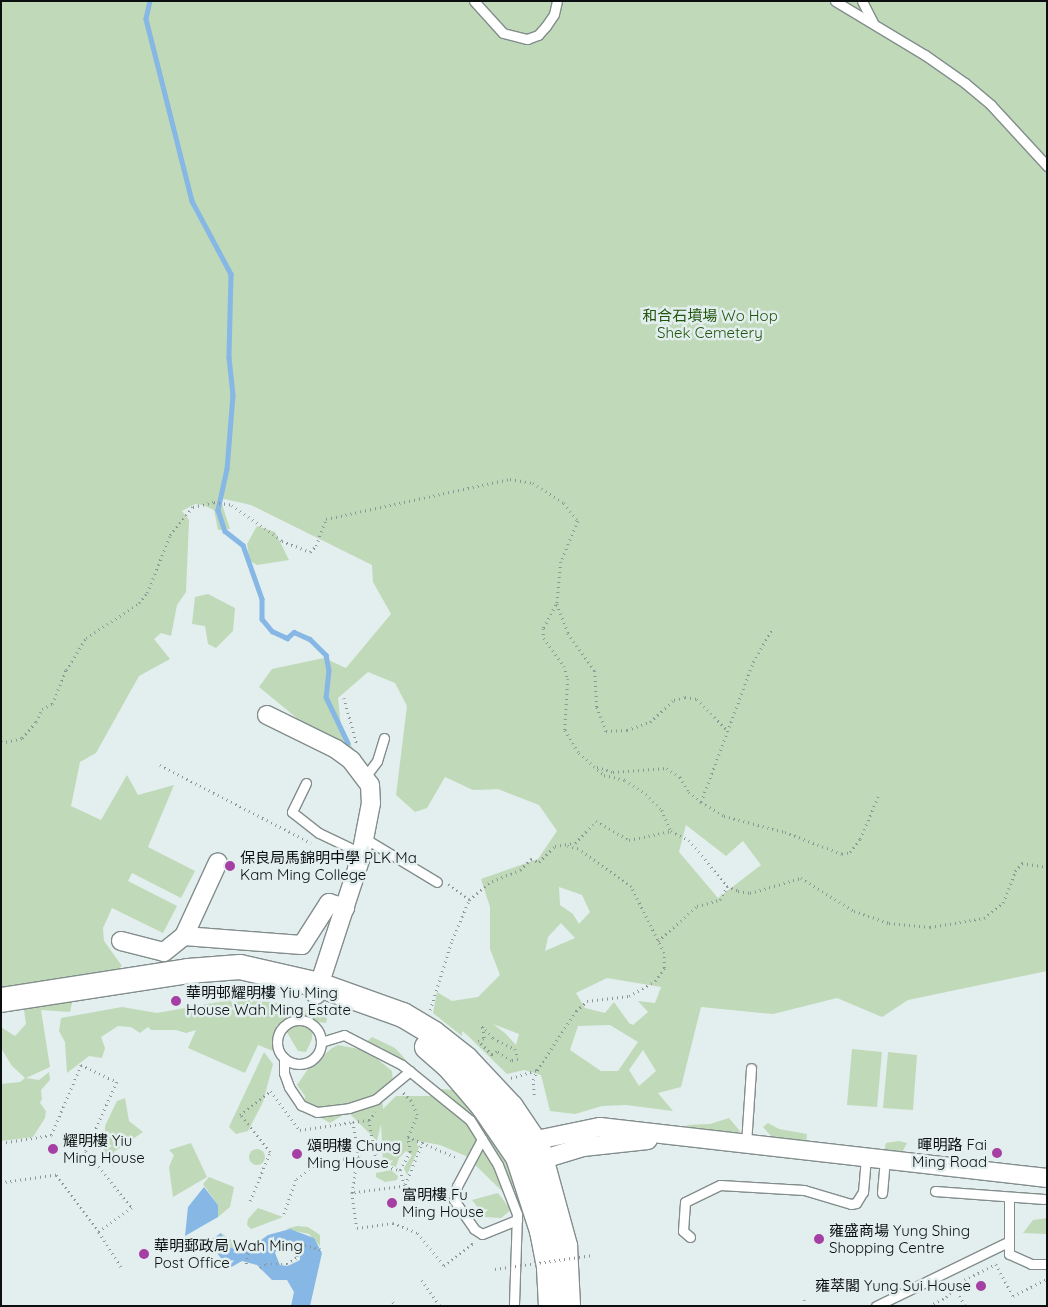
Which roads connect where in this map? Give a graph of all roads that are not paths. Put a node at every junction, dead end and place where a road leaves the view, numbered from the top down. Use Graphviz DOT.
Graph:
graph roads {
  1 [pos="474,1"];
  2 [pos="557,1"];
  3 [pos="835,1"];
  4 [pos="862,1"];
  5 [pos="874,24"];
  6 [pos="1047,166"];
  7 [pos="267,714"];
  8 [pos="384,738"];
  9 [pos="365,777"];
  10 [pos="306,783"];
  11 [pos="363,845"];
  12 [pos="218,862"];
  13 [pos="442,883"];
  14 [pos="345,908"];
  15 [pos="184,936"];
  16 [pos="121,941"];
  17 [pos="318,990"];
  18 [pos="1,1000"];
  19 [pos="320,1042"];
  20 [pos="284,1058"];
  21 [pos="751,1068"];
  22 [pos="410,1071"];
  23 [pos="482,1139"];
  24 [pos="746,1144"];
  25 [pos="528,1153"];
  26 [pos="866,1157"];
  27 [pos="885,1159"];
  28 [pos="1047,1178"];
  29 [pos="935,1191"];
  30 [pos="882,1193"];
  31 [pos="1009,1196"];
  32 [pos="1044,1199"];
  33 [pos="517,1220"];
  34 [pos="690,1237"];
  35 [pos="1006,1243"];
  36 [pos="1047,1264"];
  37 [pos="514,1306"];
  38 [pos="551,1306"];
  39 [pos="568,1306"];
  40 [pos="876,1306"];
  1 -- 2 [label="lane"];
  3 -- 5 [label="lane"];
  4 -- 5 [label="lane"];
  5 -- 6 [label="lane"];
  7 -- 9 [label="street"];
  8 -- 9 [label="lane"];
  9 -- 11 [label="street"];
  10 -- 11 [label="lane"];
  11 -- 13 [label="lane"];
  11 -- 14 [label="street"];
  12 -- 15 [label="street"];
  14 -- 15 [label="street"];
  14 -- 17 [label="street"];
  15 -- 16 [label="street"];
  17 -- 18 [label="street"];
  17 -- 25 [label="street"];
  19 -- 20 [label="lane"];
  19 -- 20 [label="lane"];
  19 -- 22 [label="lane"];
  20 -- 22 [label="lane"];
  21 -- 24 [label="lane"];
  22 -- 23 [label="lane"];
  23 -- 33 [label="lane"];
  23 -- 33 [label="lane"];
  24 -- 25 [label="street"];
  24 -- 26 [label="street"];
  25 -- 38 [label="street"];
  25 -- 39 [label="street"];
  26 -- 27 [label="street"];
  26 -- 34 [label="lane"];
  27 -- 28 [label="street"];
  27 -- 30 [label="lane"];
  29 -- 31 [label="lane"];
  31 -- 32 [label="lane"];
  31 -- 35 [label="lane"];
  33 -- 37 [label="lane"];
  35 -- 36 [label="lane"];
  35 -- 40 [label="lane"];
}
